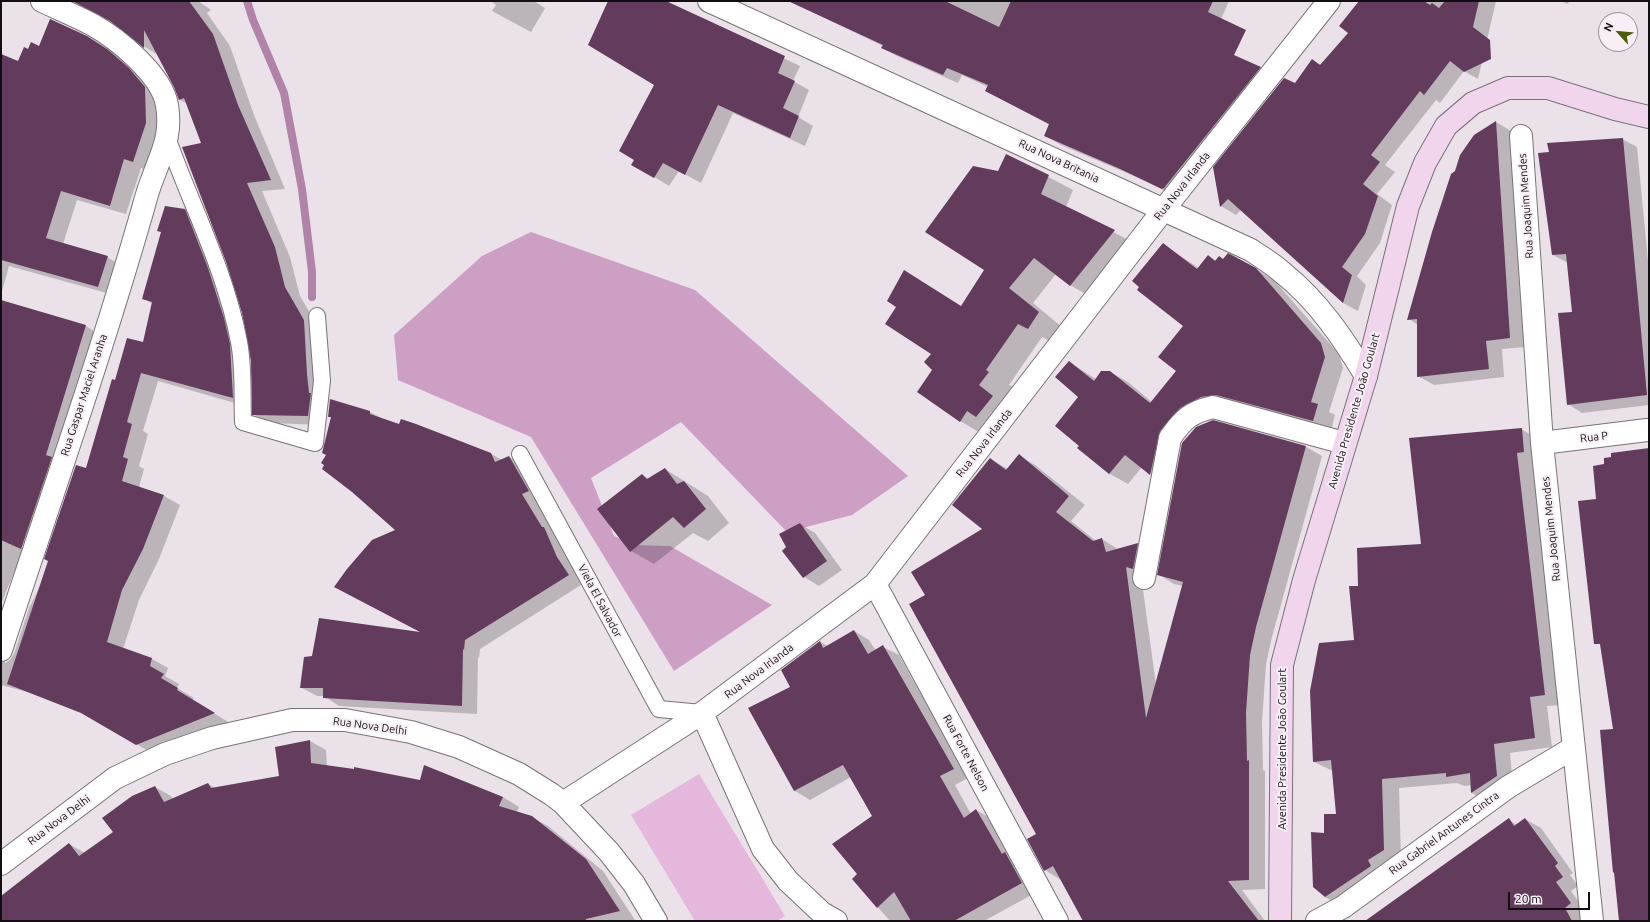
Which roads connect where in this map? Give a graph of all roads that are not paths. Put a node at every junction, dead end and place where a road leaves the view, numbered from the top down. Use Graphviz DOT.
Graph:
graph roads {
  1 [pos="42,1"];
  2 [pos="709,1"];
  3 [pos="1329,1"];
  4 [pos="1649,117"];
  5 [pos="1521,136"];
  6 [pos="168,140"];
  7 [pos="1164,209"];
  8 [pos="317,316"];
  9 [pos="1366,376"];
  10 [pos="1647,430"];
  11 [pos="1344,443"];
  12 [pos="1542,443"];
  13 [pos="520,454"];
  14 [pos="1144,578"];
  15 [pos="875,584"];
  16 [pos="1,650"];
  17 [pos="702,713"];
  18 [pos="1573,748"];
  19 [pos="563,804"];
  20 [pos="1,864"];
  21 [pos="656,921"];
  22 [pos="836,921"];
  23 [pos="1056,921"];
  24 [pos="1280,921"];
  25 [pos="1317,921"];
  26 [pos="1592,921"];
  1 -- 6 [label="street"];
  2 -- 7 [label="street, Rua Nova Britania"];
  3 -- 7 [label="street, Rua Nova Irlanda"];
  4 -- 9 [label="street, Avenida Presidente João Goulart"];
  5 -- 12 [label="street, Rua Joaquim Mendes"];
  6 -- 8 [label="lane"];
  6 -- 16 [label="street, Rua Gaspar Maciel Aranha"];
  7 -- 9 [label="street, Rua Nova Britania"];
  7 -- 15 [label="street, Rua Nova Irlanda"];
  9 -- 11 [label="street, Avenida Presidente João Goulart"];
  10 -- 12 [label="street, Rua P"];
  11 -- 14 [label="street"];
  11 -- 24 [label="street, Avenida Presidente João Goulart"];
  12 -- 18 [label="street, Rua Joaquim Mendes"];
  13 -- 17 [label="lane, Viela El Salvador"];
  15 -- 17 [label="street, Rua Nova Irlanda"];
  15 -- 23 [label="street, Rua Forte Nelson"];
  17 -- 19 [label="street, Rua Nova Irlanda"];
  17 -- 22 [label="street"];
  18 -- 25 [label="street, Rua Gabriel Antunes Cintra"];
  18 -- 26 [label="street, Rua Joaquim Mendes"];
  19 -- 20 [label="street, Rua Nova Delhi"];
  19 -- 21 [label="street, Rua Nova Delhi"];
}
